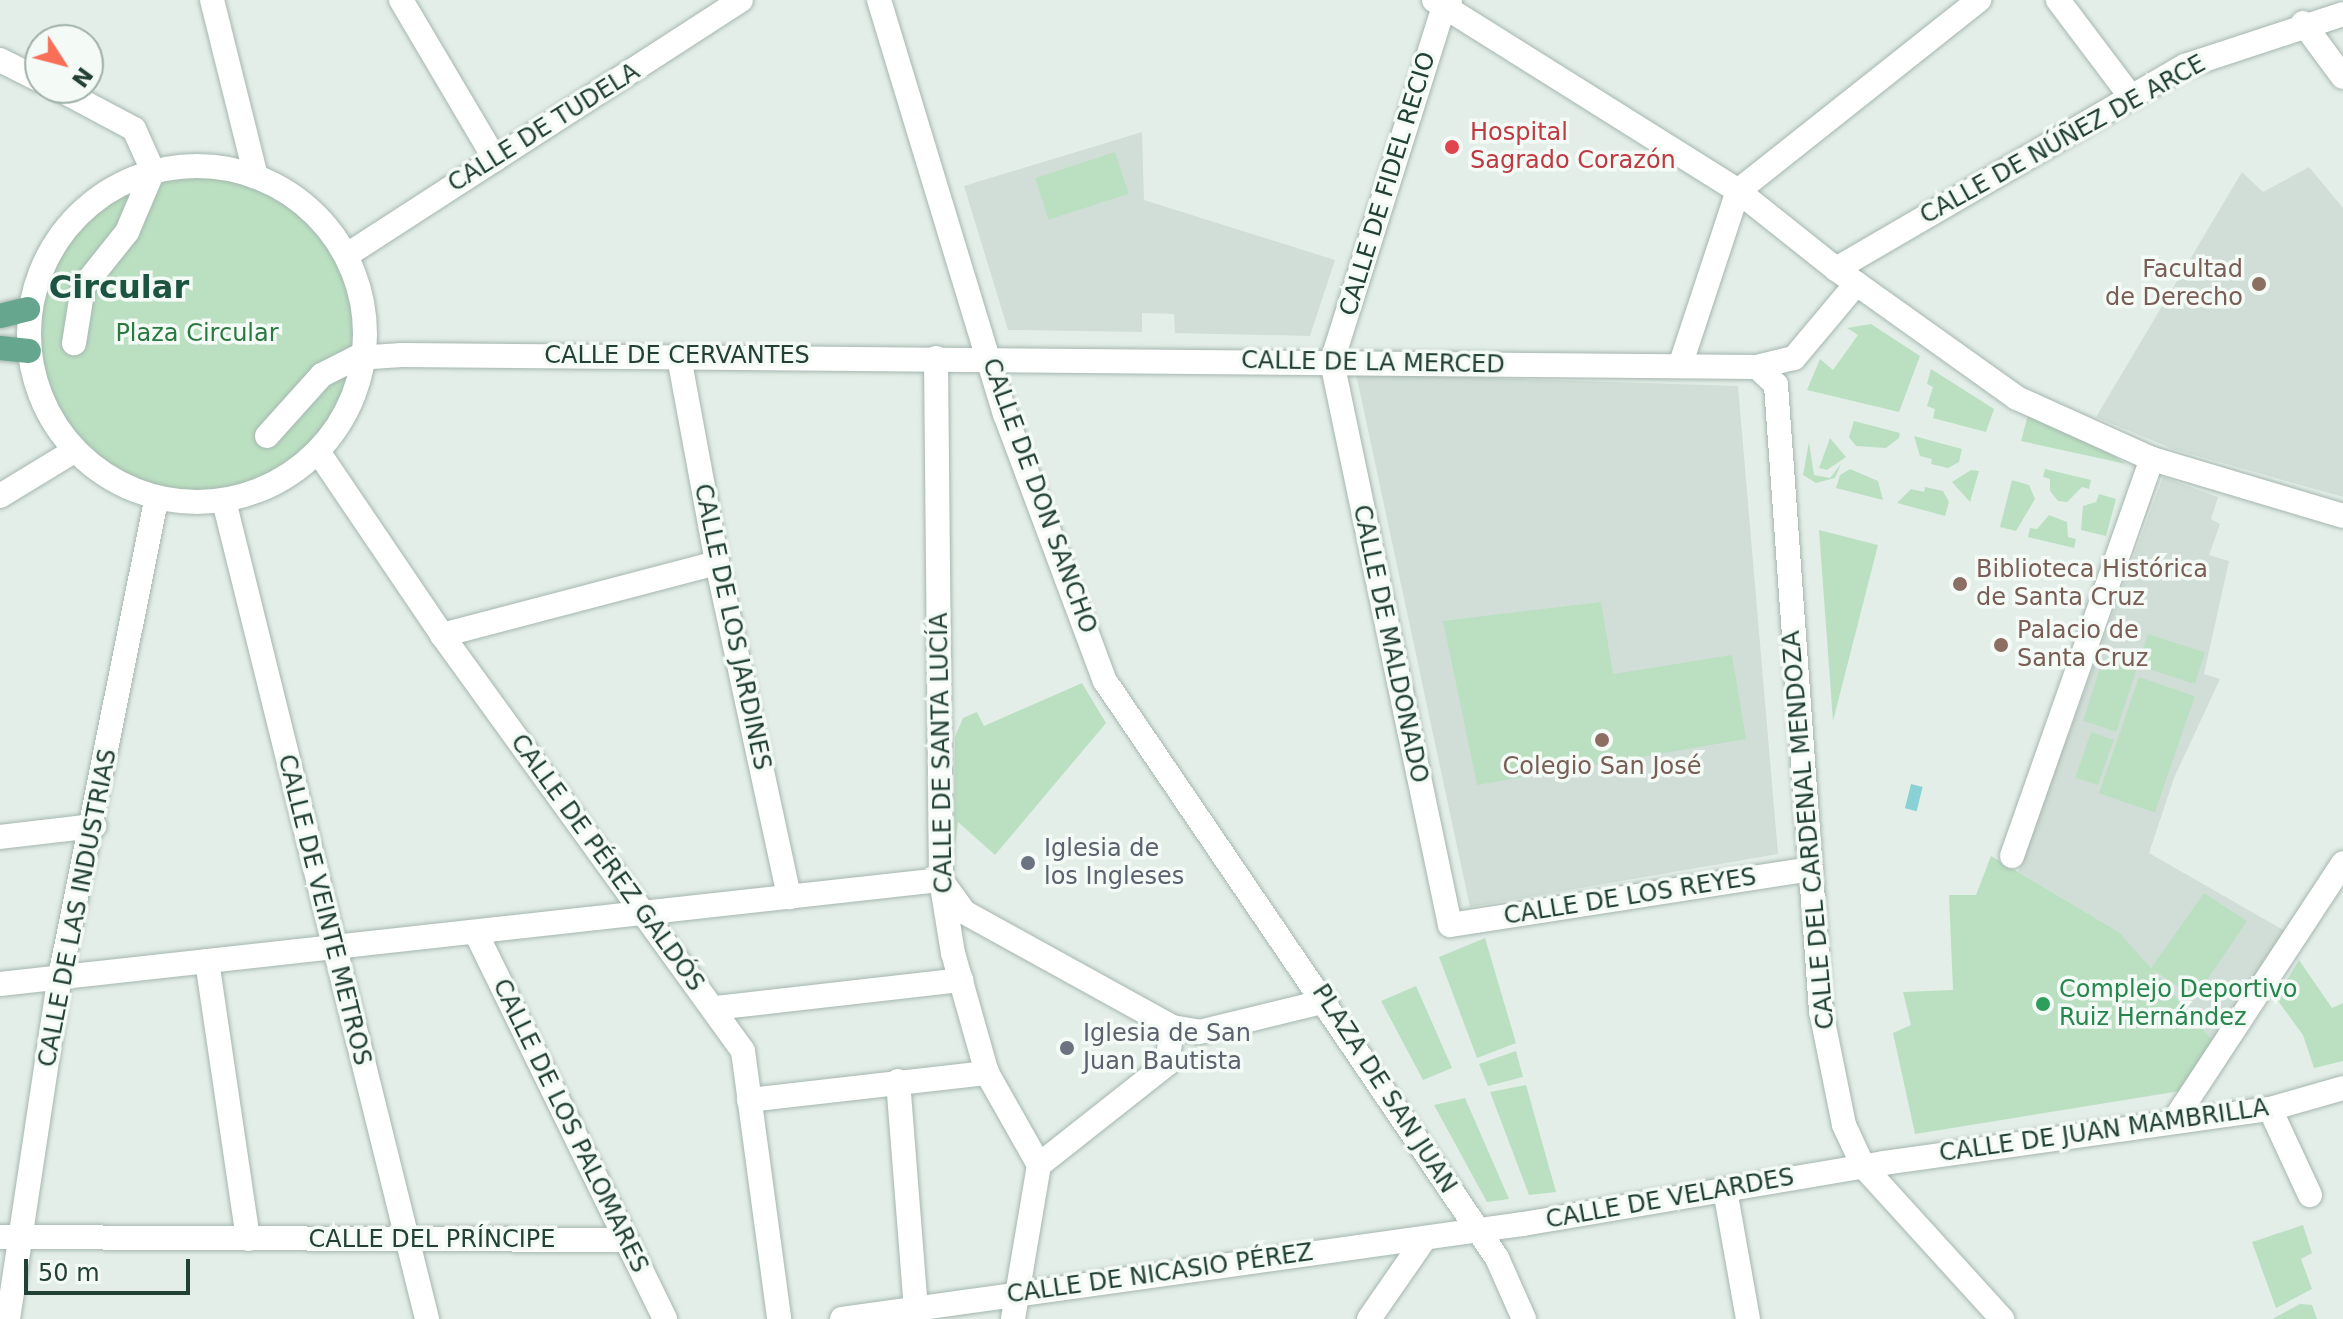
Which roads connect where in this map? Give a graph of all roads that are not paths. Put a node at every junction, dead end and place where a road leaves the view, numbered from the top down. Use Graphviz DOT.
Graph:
graph roads {
  1 [pos="212,0"];
  2 [pos="401,0"];
  3 [pos="741,0"];
  4 [pos="879,0"];
  5 [pos="1979,0"];
  6 [pos="2058,0"];
  7 [pos="1443,2"];
  8 [pos="2343,14"];
  9 [pos="2303,23"];
  10 [pos="0,60"];
  11 [pos="24,72"];
  12 [pos="2343,77"];
  13 [pos="2131,97"];
  14 [pos="87,104"];
  15 [pos="495,159"];
  16 [pos="153,171"];
  17 [pos="256,177"];
  18 [pos="1738,191"];
  19 [pos="347,255"];
  20 [pos="1836,269"];
  21 [pos="1856,284"];
  22 [pos="28,309"];
  23 [pos="0,316"];
  24 [pos="74,343"];
  25 [pos="0,348"];
  26 [pos="29,351"];
  27 [pos="679,357"];
  28 [pos="365,358"];
  29 [pos="936,358"];
  30 [pos="989,359"];
  31 [pos="1332,362"];
  32 [pos="1680,366"];
  33 [pos="1757,367"];
  34 [pos="267,436"];
  35 [pos="74,451"];
  36 [pos="319,453"];
  37 [pos="2152,459"];
  38 [pos="0,496"];
  39 [pos="157,498"];
  40 [pos="224,501"];
  41 [pos="2343,516"];
  42 [pos="717,563"];
  43 [pos="442,635"];
  44 [pos="94,826"];
  45 [pos="0,837"];
  46 [pos="2012,856"];
  47 [pos="2343,863"];
  48 [pos="1810,869"];
  49 [pos="941,880"];
  50 [pos="789,897"];
  51 [pos="639,912"];
  52 [pos="1450,925"];
  53 [pos="985,926"];
  54 [pos="476,933"];
  55 [pos="332,948"];
  56 [pos="1291,948"];
  57 [pos="953,953"];
  58 [pos="207,961"];
  59 [pos="60,977"];
  60 [pos="961,980"];
  61 [pos="0,984"];
  62 [pos="1326,1001"];
  63 [pos="715,1008"];
  64 [pos="1172,1027"];
  65 [pos="987,1073"];
  66 [pos="898,1081"];
  67 [pos="2343,1088"];
  68 [pos="749,1100"];
  69 [pos="2270,1109"];
  70 [pos="2175,1119"];
  71 [pos="1039,1165"];
  72 [pos="1863,1166"];
  73 [pos="1725,1190"];
  74 [pos="2310,1195"];
  75 [pos="1478,1231"];
  76 [pos="12,1237"];
  77 [pos="1425,1238"];
  78 [pos="248,1239"];
  79 [pos="408,1240"];
  80 [pos="624,1240"];
  81 [pos="1018,1293"];
  82 [pos="916,1308"];
  83 [pos="8,1319"];
  84 [pos="427,1319"];
  85 [pos="665,1319"];
  86 [pos="779,1319"];
  87 [pos="842,1319"];
  88 [pos="1013,1319"];
  89 [pos="1369,1319"];
  90 [pos="1524,1319"];
  91 [pos="1748,1319"];
  92 [pos="2002,1319"];
  1 -- 17 [label="street"];
  2 -- 15 [label="street"];
  3 -- 15 [label="street, CALLE DE TUDELA"];
  4 -- 30 [label="street, CALLE DE DON SANCHO"];
  5 -- 18 [label="street"];
  6 -- 13 [label="street"];
  7 -- 18 [label="street"];
  7 -- 31 [label="street, CALLE DE FIDEL RECIO"];
  8 -- 9 [label="street, CALLE DE NÚÑEZ DE ARCE"];
  9 -- 12 [label="street"];
  9 -- 13 [label="street, CALLE DE NÚÑEZ DE ARCE"];
  10 -- 11 [label="street"];
  13 -- 20 [label="street, CALLE DE NÚÑEZ DE ARCE"];
  14 -- 16 [label="street"];
  15 -- 19 [label="street, CALLE DE TUDELA"];
  16 -- 17 [label="street"];
  16 -- 22 [label="street"];
  16 -- 24 [label="street"];
  17 -- 19 [label="street"];
  18 -- 20 [label="street"];
  18 -- 32 [label="street"];
  19 -- 28 [label="street"];
  20 -- 21 [label="street"];
  21 -- 33 [label="street, CALLE DE LA MERCED"];
  21 -- 37 [label="street"];
  22 -- 23 [label="main road"];
  22 -- 26 [label="street"];
  25 -- 26 [label="main road"];
  26 -- 35 [label="street"];
  27 -- 28 [label="street, CALLE DE CERVANTES"];
  27 -- 29 [label="street, CALLE DE CERVANTES"];
  27 -- 42 [label="street, CALLE DE LOS JARDINES"];
  28 -- 34 [label="street"];
  28 -- 36 [label="street"];
  29 -- 30 [label="street, CALLE DE CERVANTES"];
  29 -- 49 [label="street, CALLE DE SANTA LUCÍA"];
  30 -- 31 [label="street, CALLE DE LA MERCED"];
  30 -- 56 [label="street, CALLE DE DON SANCHO"];
  31 -- 32 [label="street, CALLE DE LA MERCED"];
  31 -- 52 [label="street, CALLE DE MALDONADO"];
  32 -- 33 [label="street, CALLE DE LA MERCED"];
  33 -- 48 [label="street, CALLE DEL CARDENAL MENDOZA"];
  35 -- 38 [label="street"];
  35 -- 39 [label="street"];
  36 -- 40 [label="street"];
  36 -- 43 [label="street, CALLE DE PÉREZ GALDÓS"];
  37 -- 41 [label="street"];
  37 -- 46 [label="street"];
  39 -- 40 [label="street"];
  39 -- 44 [label="street, CALLE DE LAS INDUSTRIAS"];
  40 -- 55 [label="street, CALLE DE VEINTE METROS"];
  42 -- 43 [label="street"];
  42 -- 50 [label="street, CALLE DE LOS JARDINES"];
  43 -- 51 [label="street, CALLE DE PÉREZ GALDÓS"];
  44 -- 45 [label="street"];
  44 -- 59 [label="street, CALLE DE LAS INDUSTRIAS"];
  47 -- 70 [label="street"];
  48 -- 52 [label="street, CALLE DE LOS REYES"];
  48 -- 72 [label="street, CALLE DEL CARDENAL MENDOZA"];
  49 -- 50 [label="street"];
  49 -- 53 [label="street"];
  49 -- 57 [label="street, CALLE DE SANTA LUCÍA"];
  50 -- 51 [label="street"];
  51 -- 54 [label="street"];
  51 -- 63 [label="street, CALLE DE PÉREZ GALDÓS"];
  53 -- 57 [label="street"];
  53 -- 64 [label="street"];
  54 -- 55 [label="street"];
  54 -- 80 [label="street, CALLE DE LOS PALOMARES"];
  55 -- 58 [label="street"];
  55 -- 79 [label="street, CALLE DE VEINTE METROS"];
  56 -- 62 [label="street, PLAZA DE SAN JUAN"];
  57 -- 60 [label="street, CALLE DE SANTA LUCÍA"];
  58 -- 59 [label="street"];
  58 -- 78 [label="street"];
  59 -- 61 [label="street"];
  59 -- 76 [label="street, CALLE DE LAS INDUSTRIAS"];
  60 -- 63 [label="street"];
  60 -- 65 [label="street, CALLE DE SANTA LUCÍA"];
  62 -- 64 [label="street"];
  62 -- 75 [label="street, PLAZA DE SAN JUAN"];
  63 -- 68 [label="street, CALLE DE PÉREZ GALDÓS"];
  64 -- 71 [label="street"];
  65 -- 66 [label="street"];
  65 -- 71 [label="street, CALLE DE SANTA LUCÍA"];
  66 -- 68 [label="street"];
  66 -- 82 [label="street"];
  67 -- 69 [label="street, CALLE DE JUAN MAMBRILLA"];
  68 -- 86 [label="street, CALLE DE PÉREZ GALDÓS"];
  69 -- 70 [label="street, CALLE DE JUAN MAMBRILLA"];
  69 -- 74 [label="street"];
  70 -- 72 [label="street, CALLE DE JUAN MAMBRILLA"];
  71 -- 81 [label="street"];
  72 -- 73 [label="street, CALLE DE VELARDES"];
  72 -- 92 [label="street, CALLE DEL CARDENAL MENDOZA"];
  73 -- 75 [label="street, CALLE DE VELARDES"];
  73 -- 91 [label="street"];
  75 -- 77 [label="street, CALLE DE NICASIO PÉREZ"];
  75 -- 90 [label="street, PLAZA DE SAN JUAN"];
  76 -- 78 [label="street, CALLE DEL PRÍNCIPE"];
  76 -- 83 [label="street, CALLE DE LAS INDUSTRIAS"];
  77 -- 81 [label="street, CALLE DE NICASIO PÉREZ"];
  77 -- 89 [label="street"];
  78 -- 79 [label="street, CALLE DEL PRÍNCIPE"];
  79 -- 80 [label="street, CALLE DEL PRÍNCIPE"];
  79 -- 84 [label="street, CALLE DE VEINTE METROS"];
  80 -- 85 [label="street, CALLE DE LOS PALOMARES"];
  81 -- 82 [label="street, CALLE DE NICASIO PÉREZ"];
  81 -- 88 [label="street"];
  82 -- 87 [label="street, CALLE DE NICASIO PÉREZ"];
}
